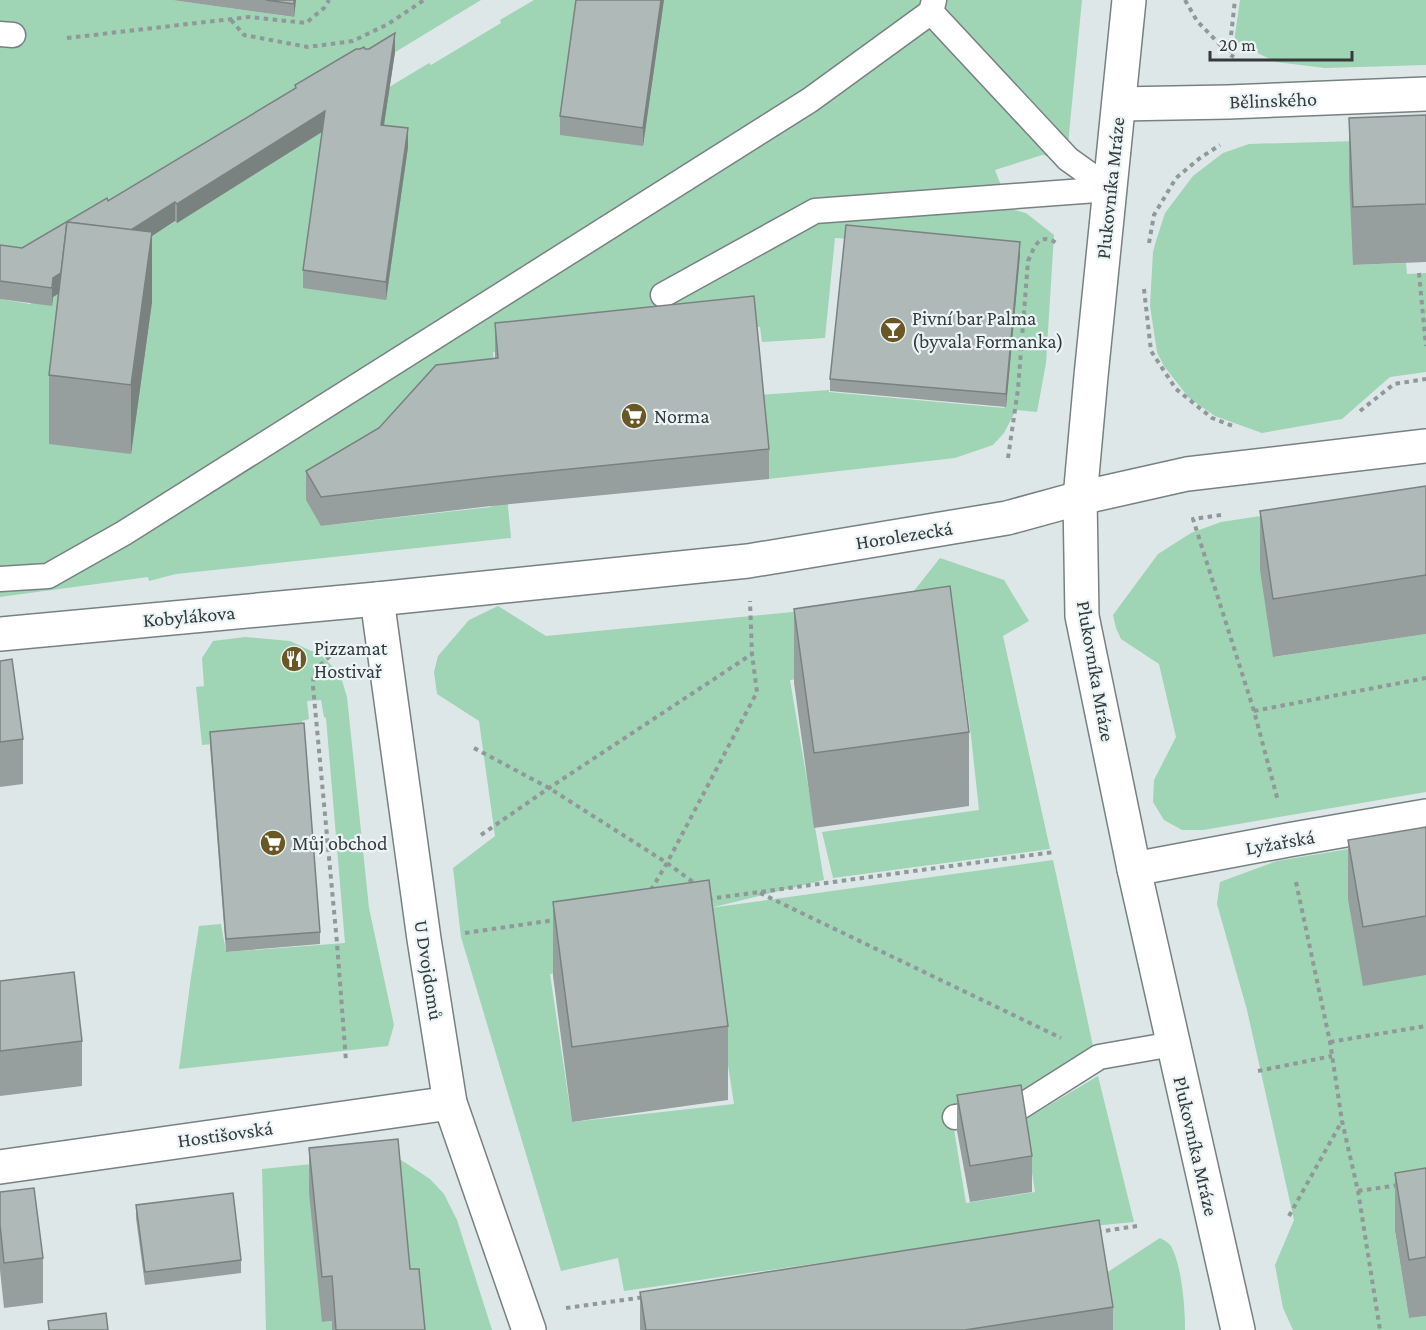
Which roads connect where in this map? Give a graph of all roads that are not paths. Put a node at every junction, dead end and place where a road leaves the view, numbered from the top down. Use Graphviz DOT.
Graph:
graph roads {
  1 [pos="1129,0"];
  2 [pos="932,6"];
  3 [pos="1426,94"];
  4 [pos="1119,104"];
  5 [pos="1110,189"];
  6 [pos="663,295"];
  7 [pos="1426,446"];
  8 [pos="1080,498"];
  9 [pos="0,579"];
  10 [pos="377,599"];
  11 [pos="0,634"];
  12 [pos="1426,816"];
  13 [pos="1134,869"];
  14 [pos="1173,1044"];
  15 [pos="450,1103"];
  16 [pos="955,1117"];
  17 [pos="0,1167"];
  18 [pos="529,1330"];
  19 [pos="1238,1330"];
  1 -- 4 [label="street, Plukovníka Mráze"];
  2 -- 5 [label="lane"];
  2 -- 9 [label="lane"];
  3 -- 4 [label="street, Bělinského"];
  4 -- 5 [label="street, Plukovníka Mráze"];
  5 -- 6 [label="lane"];
  5 -- 8 [label="street, Plukovníka Mráze"];
  7 -- 8 [label="street, Horolezecká"];
  8 -- 10 [label="street, Horolezecká"];
  8 -- 13 [label="street, Plukovníka Mráze"];
  10 -- 11 [label="street, Kobylákova"];
  10 -- 15 [label="street, U Dvojdomů"];
  12 -- 13 [label="street, Lyžařská"];
  13 -- 14 [label="street, Plukovníka Mráze"];
  14 -- 16 [label="lane"];
  14 -- 19 [label="street, Plukovníka Mráze"];
  15 -- 17 [label="street, Hostišovská"];
  15 -- 18 [label="street, U Dvojdomů"];
}
